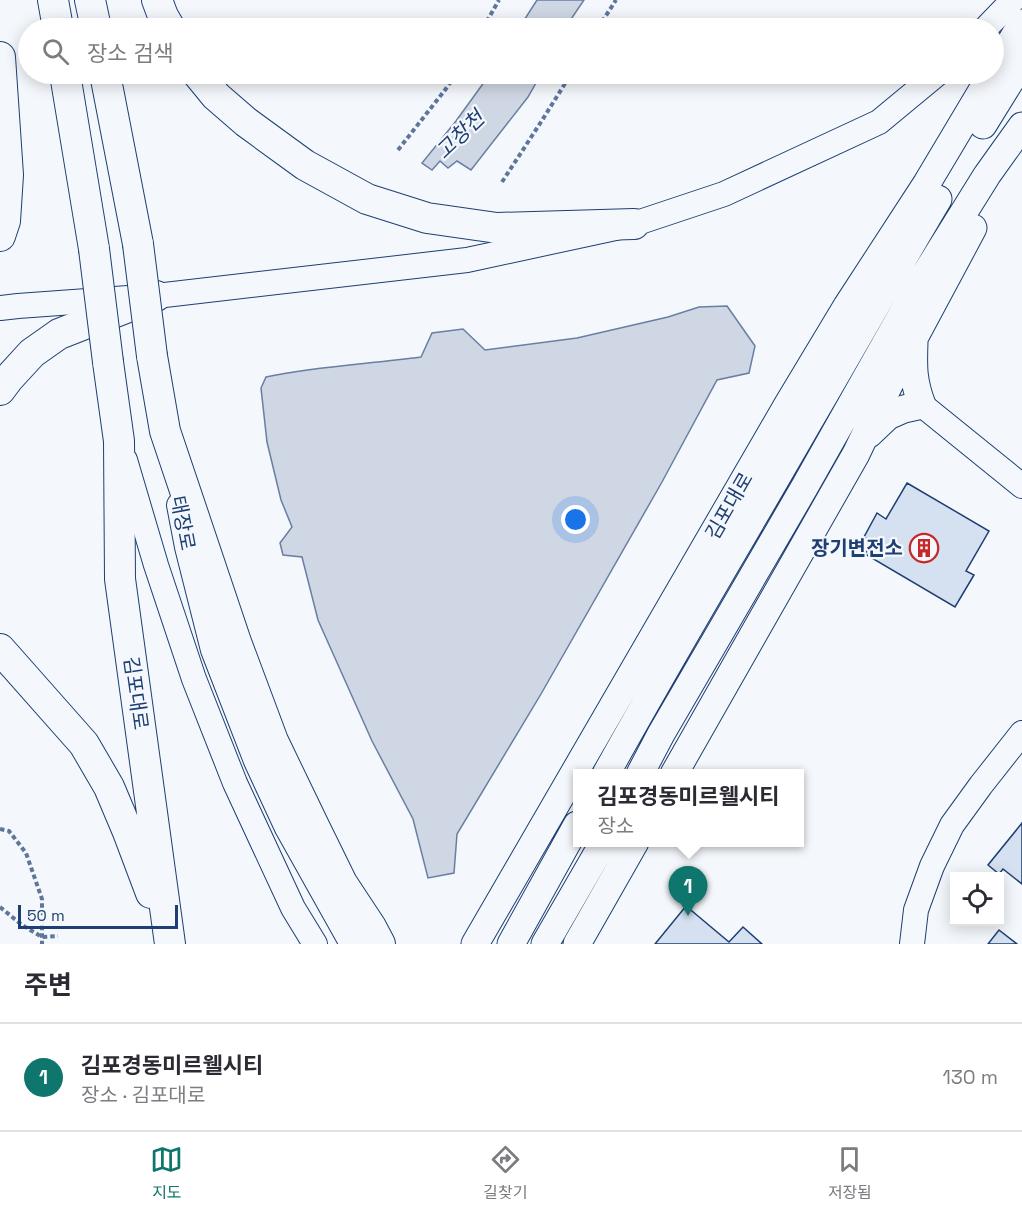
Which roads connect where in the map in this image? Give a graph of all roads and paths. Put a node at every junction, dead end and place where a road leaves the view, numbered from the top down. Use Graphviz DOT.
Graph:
graph roads {
  1 [pos="53,0"];
  2 [pos="90,0"];
  3 [pos="157,0"];
  4 [pos="500,0"];
  5 [pos="616,0"];
  6 [pos="1013,0"];
  7 [pos="56,18"];
  8 [pos="94,18"];
  9 [pos="164,18"];
  10 [pos="489,18"];
  11 [pos="604,18"];
  12 [pos="996,18"];
  13 [pos="1022,23"];
  14 [pos="1004,53"];
  15 [pos="0,57"];
  16 [pos="1022,62"];
  17 [pos="68,84"];
  18 [pos="107,84"];
  19 [pos="206,84"];
  20 [pos="449,84"];
  21 [pos="565,84"];
  22 [pos="925,84"];
  23 [pos="986,84"];
  24 [pos="1022,126"];
  25 [pos="1022,136"];
  26 [pos="398,150"];
  27 [pos="502,182"];
  28 [pos="634,224"];
  29 [pos="0,237"];
  30 [pos="156,296"];
  31 [pos="0,308"];
  32 [pos="914,338"];
  33 [pos="0,390"];
  34 [pos="922,405"];
  35 [pos="165,431"];
  36 [pos="863,440"];
  37 [pos="119,441"];
  38 [pos="1022,486"];
  39 [pos="0,649"];
  40 [pos="1022,733"];
  41 [pos="576,769"];
  42 [pos="609,769"];
  43 [pos="643,769"];
  44 [pos="677,769"];
  45 [pos="573,775"];
  46 [pos="0,829"];
  47 [pos="573,832"];
  48 [pos="602,847"];
  49 [pos="632,847"];
  50 [pos="0,907"];
  51 [pos="58,936"];
  52 [pos="42,937"];
  53 [pos="42,944"];
  54 [pos="170,944"];
  55 [pos="315,944"];
  56 [pos="352,944"];
  57 [pos="380,944"];
  58 [pos="475,944"];
  59 [pos="511,944"];
  60 [pos="545,944"];
  61 [pos="576,944"];
  62 [pos="912,944"];
  1 -- 7 [label="main road"];
  2 -- 8 [label="main road"];
  3 -- 9 [label="main road"];
  4 -- 10 [label="path"];
  5 -- 11 [label="path"];
  6 -- 12 [label="street"];
  13 -- 14 [label="main road, 김포대로"];
  15 -- 29 [label="main road"];
  16 -- 42 [label="main road, 김포대로"];
  17 -- 37 [label="main road, 태장로, bridge"];
  18 -- 35 [label="main road, 태장로, bridge"];
  19 -- 28 [label="main road"];
  20 -- 26 [label="path"];
  21 -- 27 [label="path"];
  22 -- 28 [label="street"];
  23 -- 41 [label="main road, 김포대로"];
  24 -- 43 [label="main road"];
  25 -- 32 [label="main road"];
  28 -- 30 [label="street"];
  30 -- 31 [label="street"];
  30 -- 33 [label="main road"];
  32 -- 34 [label="main road"];
  32 -- 36 [label="main road"];
  34 -- 36 [label="main road"];
  34 -- 38 [label="street"];
  35 -- 56 [label="street, 태장로"];
  35 -- 57 [label="main road"];
  36 -- 44 [label="main road"];
  37 -- 54 [label="main road, 김포대로"];
  37 -- 55 [label="street, 태장로"];
  39 -- 54 [label="main road"];
  40 -- 62 [label="street"];
  45 -- 58 [label="main road, 김포대로"];
  46 -- 52 [label="path"];
  47 -- 59 [label="main road"];
  48 -- 60 [label="main road"];
  49 -- 61 [label="main road"];
  50 -- 52 [label="path"];
  51 -- 52 [label="path"];
  52 -- 53 [label="path"];
}
